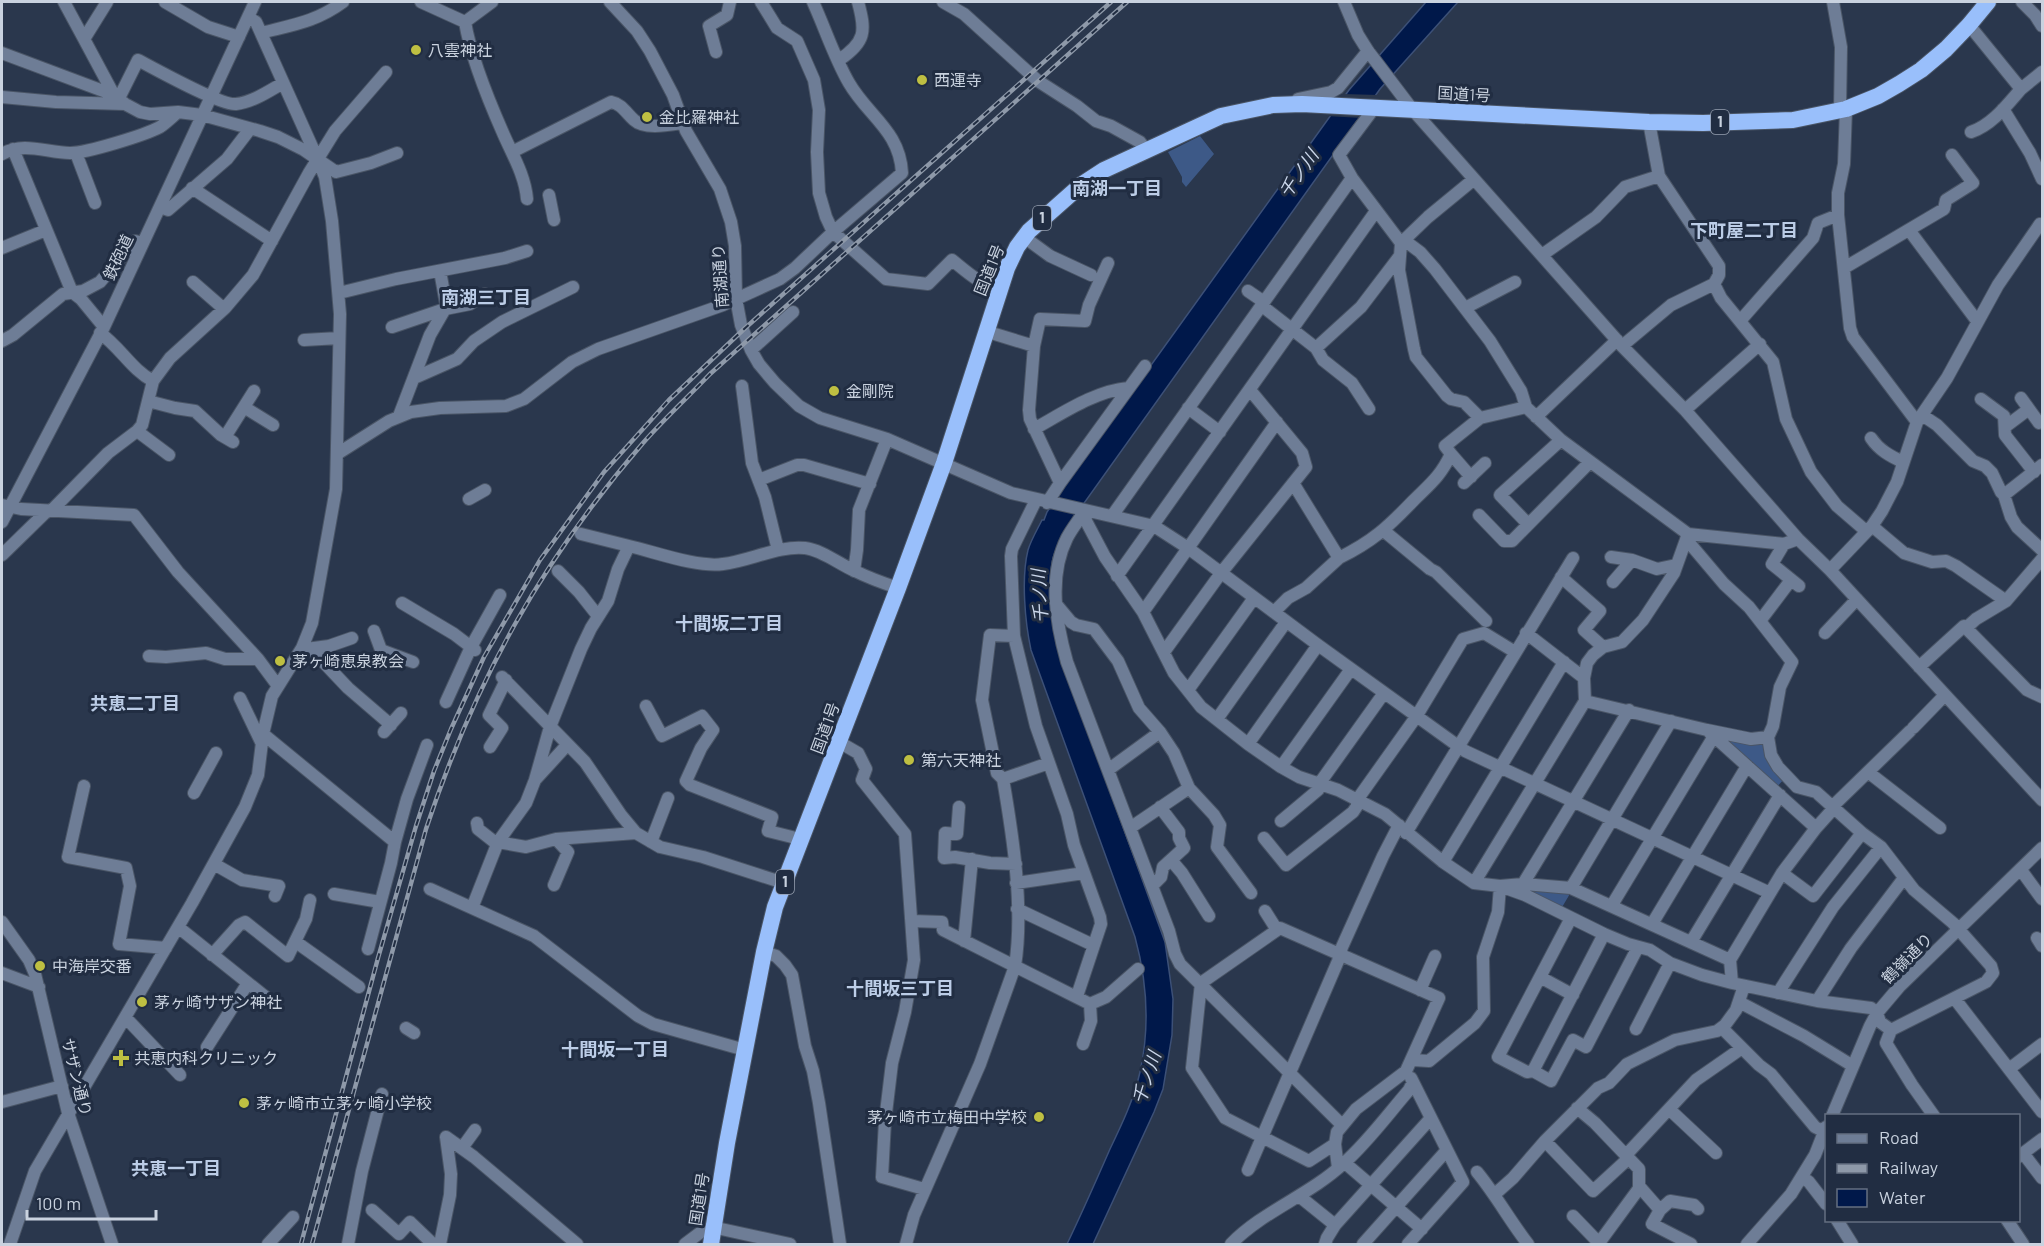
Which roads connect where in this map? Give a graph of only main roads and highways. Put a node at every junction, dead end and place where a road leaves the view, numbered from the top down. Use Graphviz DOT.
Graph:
graph roads {
  1 [pos="1988,2"];
  2 [pos="711,1245"];
  1 -- 2 [label="highway, 国道1号 / 1"];
}
